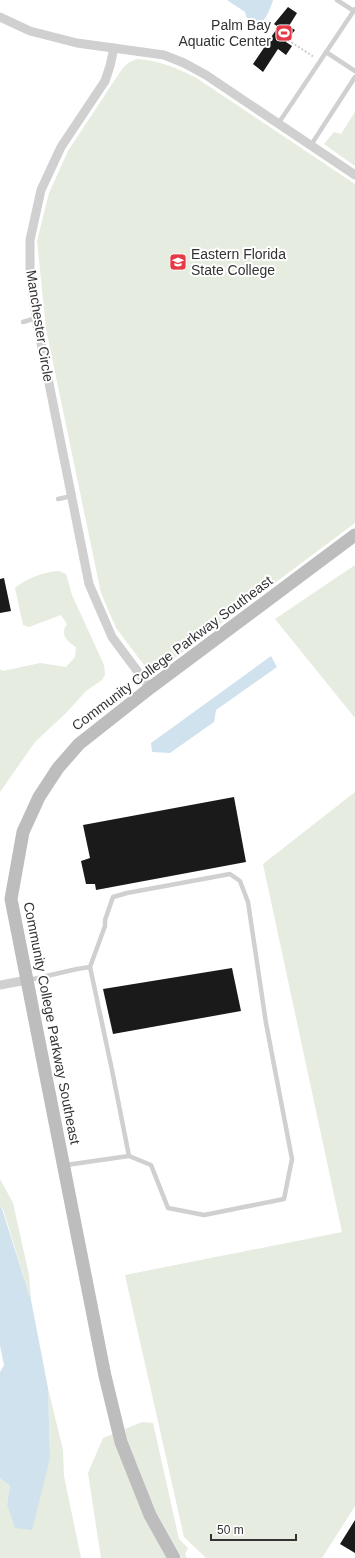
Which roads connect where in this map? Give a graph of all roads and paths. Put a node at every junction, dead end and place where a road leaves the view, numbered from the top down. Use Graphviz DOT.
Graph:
graph roads {
  1 [pos="337,0"];
  2 [pos="354,10"];
  3 [pos="0,17"];
  4 [pos="288,40"];
  5 [pos="114,48"];
  6 [pos="326,52"];
  7 [pos="314,57"];
  8 [pos="355,71"];
  9 [pos="355,77"];
  10 [pos="278,124"];
  11 [pos="311,145"];
  12 [pos="355,175"];
  13 [pos="36,318"];
  14 [pos="23,322"];
  15 [pos="72,496"];
  16 [pos="58,499"];
  17 [pos="355,535"];
  18 [pos="150,688"];
  19 [pos="90,968"];
  20 [pos="27,980"];
  21 [pos="0,985"];
  22 [pos="128,1156"];
  23 [pos="64,1166"];
  24 [pos="174,1558"];
  1 -- 2 [label="lane"];
  2 -- 6 [label="lane"];
  3 -- 5 [label="street"];
  4 -- 7 [label="path"];
  5 -- 10 [label="street"];
  5 -- 13 [label="street, Manchester Circle"];
  6 -- 8 [label="lane"];
  6 -- 10 [label="lane"];
  9 -- 11 [label="lane"];
  10 -- 11 [label="street"];
  11 -- 12 [label="street"];
  13 -- 14 [label="lane"];
  13 -- 15 [label="street, Manchester Circle"];
  15 -- 16 [label="lane"];
  15 -- 18 [label="street, Manchester Circle"];
  17 -- 18 [label="street, Community College Parkway Southeast"];
  18 -- 20 [label="street, Community College Parkway Southeast"];
  19 -- 20 [label="lane"];
  19 -- 22 [label="lane"];
  19 -- 22 [label="lane"];
  20 -- 21 [label="street"];
  20 -- 23 [label="street, Community College Parkway Southeast"];
  22 -- 23 [label="lane"];
  23 -- 24 [label="street, Community College Parkway Southeast"];
}
